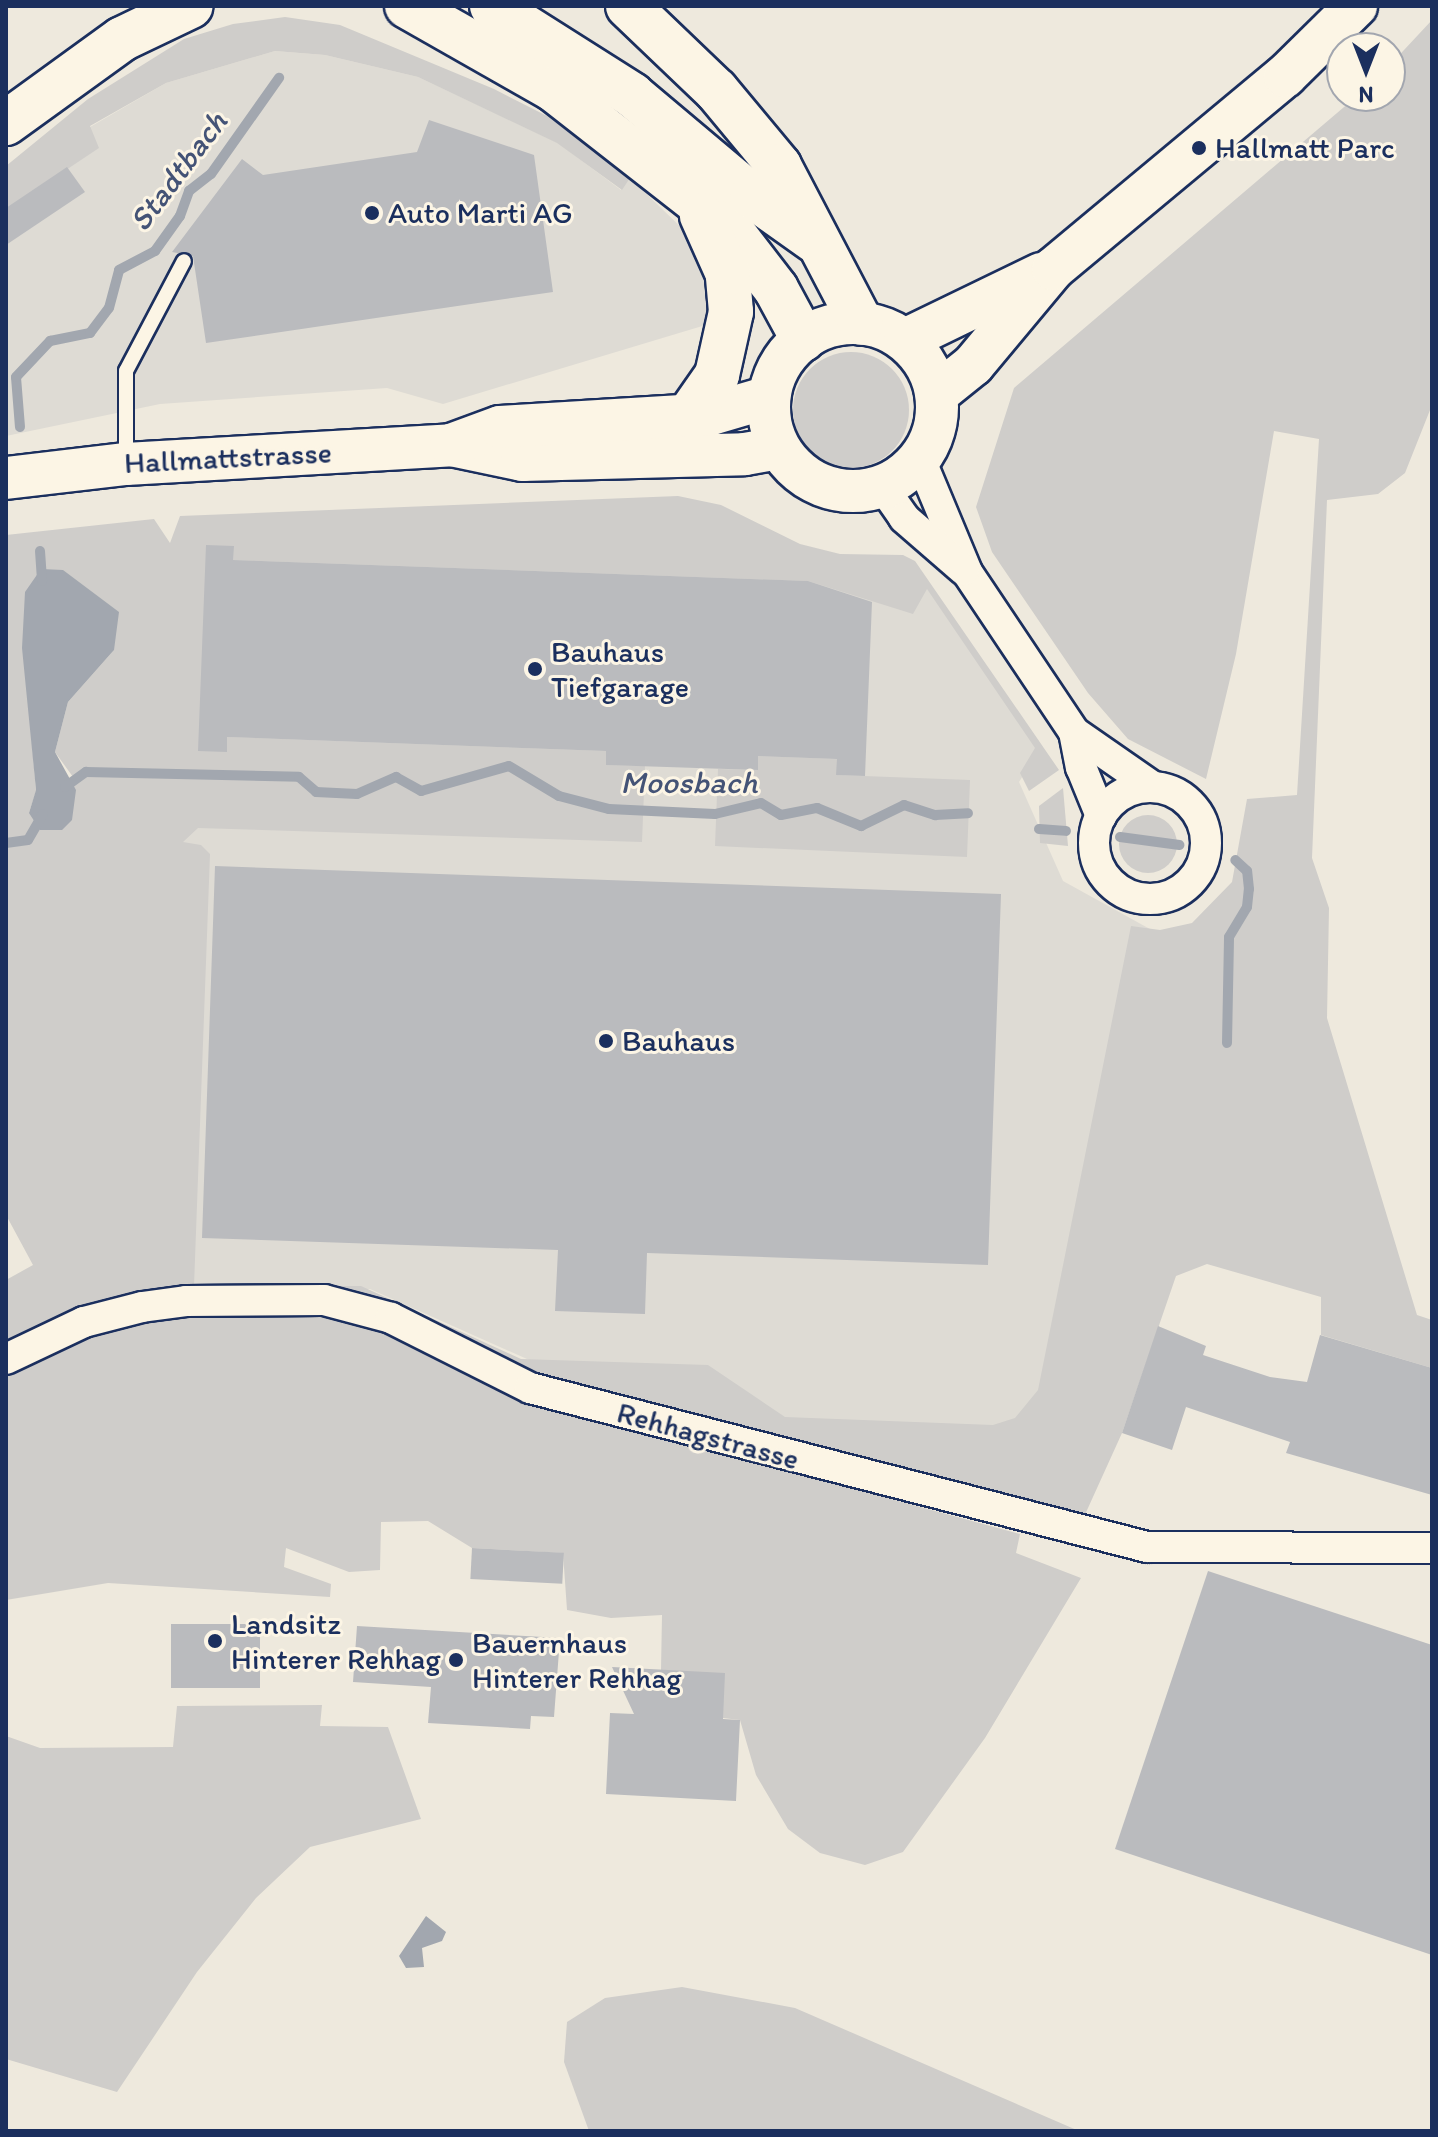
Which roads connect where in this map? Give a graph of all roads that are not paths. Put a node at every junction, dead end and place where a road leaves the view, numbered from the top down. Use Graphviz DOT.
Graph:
graph roads {
  1 [pos="191,6"];
  2 [pos="384,6"];
  3 [pos="407,6"];
  4 [pos="492,6"];
  5 [pos="628,6"];
  6 [pos="1356,6"];
  7 [pos="455,32"];
  8 [pos="6,123"];
  9 [pos="693,200"];
  10 [pos="814,240"];
  11 [pos="184,261"];
  12 [pos="1053,269"];
  13 [pos="861,323"];
  14 [pos="803,339"];
  15 [pos="905,340"];
  16 [pos="938,393"];
  17 [pos="769,397"];
  18 [pos="689,415"];
  19 [pos="451,445"];
  20 [pos="778,448"];
  21 [pos="920,459"];
  22 [pos="126,464"];
  23 [pos="6,478"];
  24 [pos="882,486"];
  25 [pos="967,572"];
  26 [pos="1074,732"];
  27 [pos="1153,787"];
  28 [pos="1101,816"];
  29 [pos="6,1359"];
  30 [pos="1432,1548"];
  1 -- 8 [label="highway"];
  2 -- 7 [label="highway"];
  3 -- 7 [label="highway"];
  4 -- 10 [label="highway"];
  5 -- 10 [label="highway"];
  6 -- 12 [label="main road"];
  7 -- 9 [label="highway"];
  9 -- 14 [label="highway"];
  9 -- 18 [label="highway"];
  10 -- 13 [label="highway"];
  11 -- 22 [label="lane"];
  12 -- 15 [label="main road"];
  12 -- 16 [label="main road"];
  13 -- 14 [label="main road"];
  13 -- 15 [label="main road"];
  14 -- 17 [label="main road"];
  15 -- 16 [label="main road"];
  16 -- 21 [label="main road"];
  17 -- 18 [label="main road, Hallmattstrasse"];
  17 -- 20 [label="main road"];
  18 -- 19 [label="main road, Hallmattstrasse"];
  19 -- 20 [label="main road, Hallmattstrasse"];
  19 -- 22 [label="main road, Hallmattstrasse"];
  20 -- 24 [label="main road"];
  21 -- 24 [label="main road"];
  21 -- 25 [label="street"];
  22 -- 23 [label="main road, Hallmattstrasse"];
  24 -- 25 [label="street"];
  25 -- 26 [label="street"];
  26 -- 27 [label="street"];
  26 -- 28 [label="street"];
  27 -- 28 [label="street"];
  27 -- 28 [label="street"];
  29 -- 30 [label="street, Rehhagstrasse"];
}
